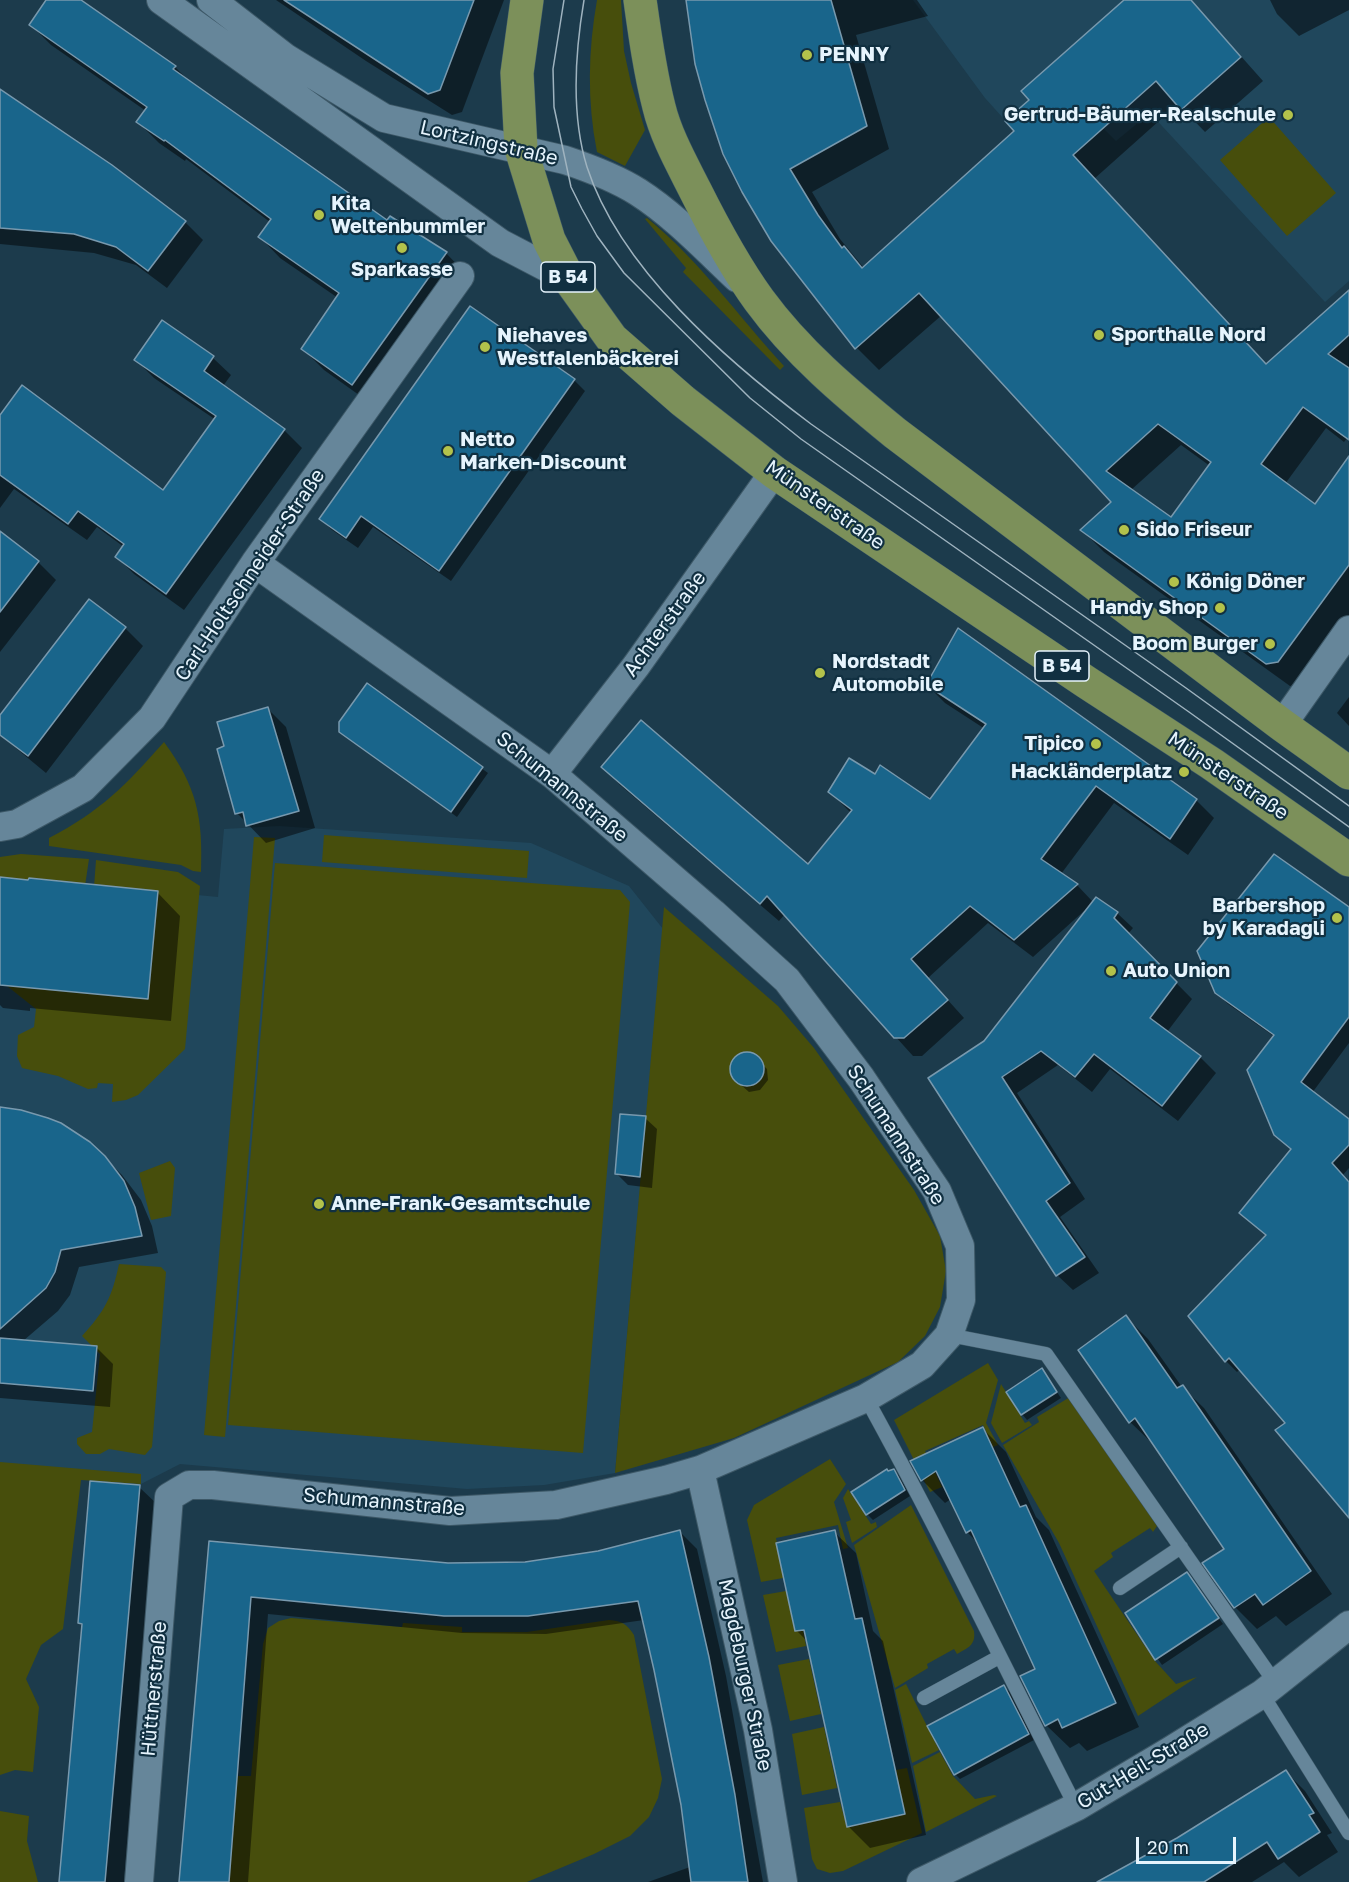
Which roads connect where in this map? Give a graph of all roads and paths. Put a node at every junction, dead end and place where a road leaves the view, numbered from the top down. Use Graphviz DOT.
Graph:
graph roads {
  1 [pos="161,0"];
  2 [pos="211,0"];
  3 [pos="527,0"];
  4 [pos="640,0"];
  5 [pos="521,150"];
  6 [pos="460,276"];
  7 [pos="569,279"];
  8 [pos="758,298"];
  9 [pos="774,472"];
  10 [pos="255,563"];
  11 [pos="1349,630"];
  12 [pos="1282,725"];
  13 [pos="1349,773"];
  14 [pos="552,774"];
  15 [pos="0,827"];
  16 [pos="1349,860"];
  17 [pos="949,1335"];
  18 [pos="866,1398"];
  19 [pos="700,1470"];
  20 [pos="169,1497"];
  21 [pos="1181,1547"];
  22 [pos="1120,1588"];
  23 [pos="1349,1625"];
  24 [pos="999,1657"];
  25 [pos="1269,1689"];
  26 [pos="924,1698"];
  27 [pos="1076,1807"];
  28 [pos="1349,1833"];
  29 [pos="139,1882"];
  30 [pos="783,1882"];
  31 [pos="921,1882"];
  1 -- 7 [label="street"];
  2 -- 5 [label="street, Lortzingstraße"];
  3 -- 5 [label="main road, Münsterstraße / B 54"];
  4 -- 8 [label="main road"];
  5 -- 7 [label="main road, Münsterstraße / B 54"];
  5 -- 8 [label="street, Lortzingstraße"];
  6 -- 10 [label="street, Carl-Holtschneider-Straße"];
  7 -- 9 [label="main road, Münsterstraße / B 54"];
  8 -- 12 [label="main road"];
  9 -- 14 [label="street, Achterstraße"];
  9 -- 16 [label="main road, Münsterstraße / B 54"];
  10 -- 14 [label="street, Schumannstraße"];
  10 -- 15 [label="street, Carl-Holtschneider-Straße"];
  11 -- 12 [label="street"];
  12 -- 13 [label="main road"];
  14 -- 17 [label="street, Schumannstraße"];
  17 -- 18 [label="street, Schumannstraße"];
  17 -- 21 [label="lane"];
  18 -- 19 [label="street, Schumannstraße"];
  18 -- 24 [label="lane"];
  19 -- 20 [label="street, Schumannstraße"];
  19 -- 30 [label="street, Magdeburger Straße"];
  20 -- 29 [label="street, Hüttnerstraße"];
  21 -- 22 [label="lane"];
  21 -- 25 [label="lane"];
  23 -- 25 [label="street, Gut-Heil-Straße"];
  24 -- 26 [label="lane"];
  24 -- 27 [label="lane"];
  25 -- 27 [label="street, Gut-Heil-Straße"];
  25 -- 28 [label="lane"];
  27 -- 31 [label="street, Gut-Heil-Straße"];
}
